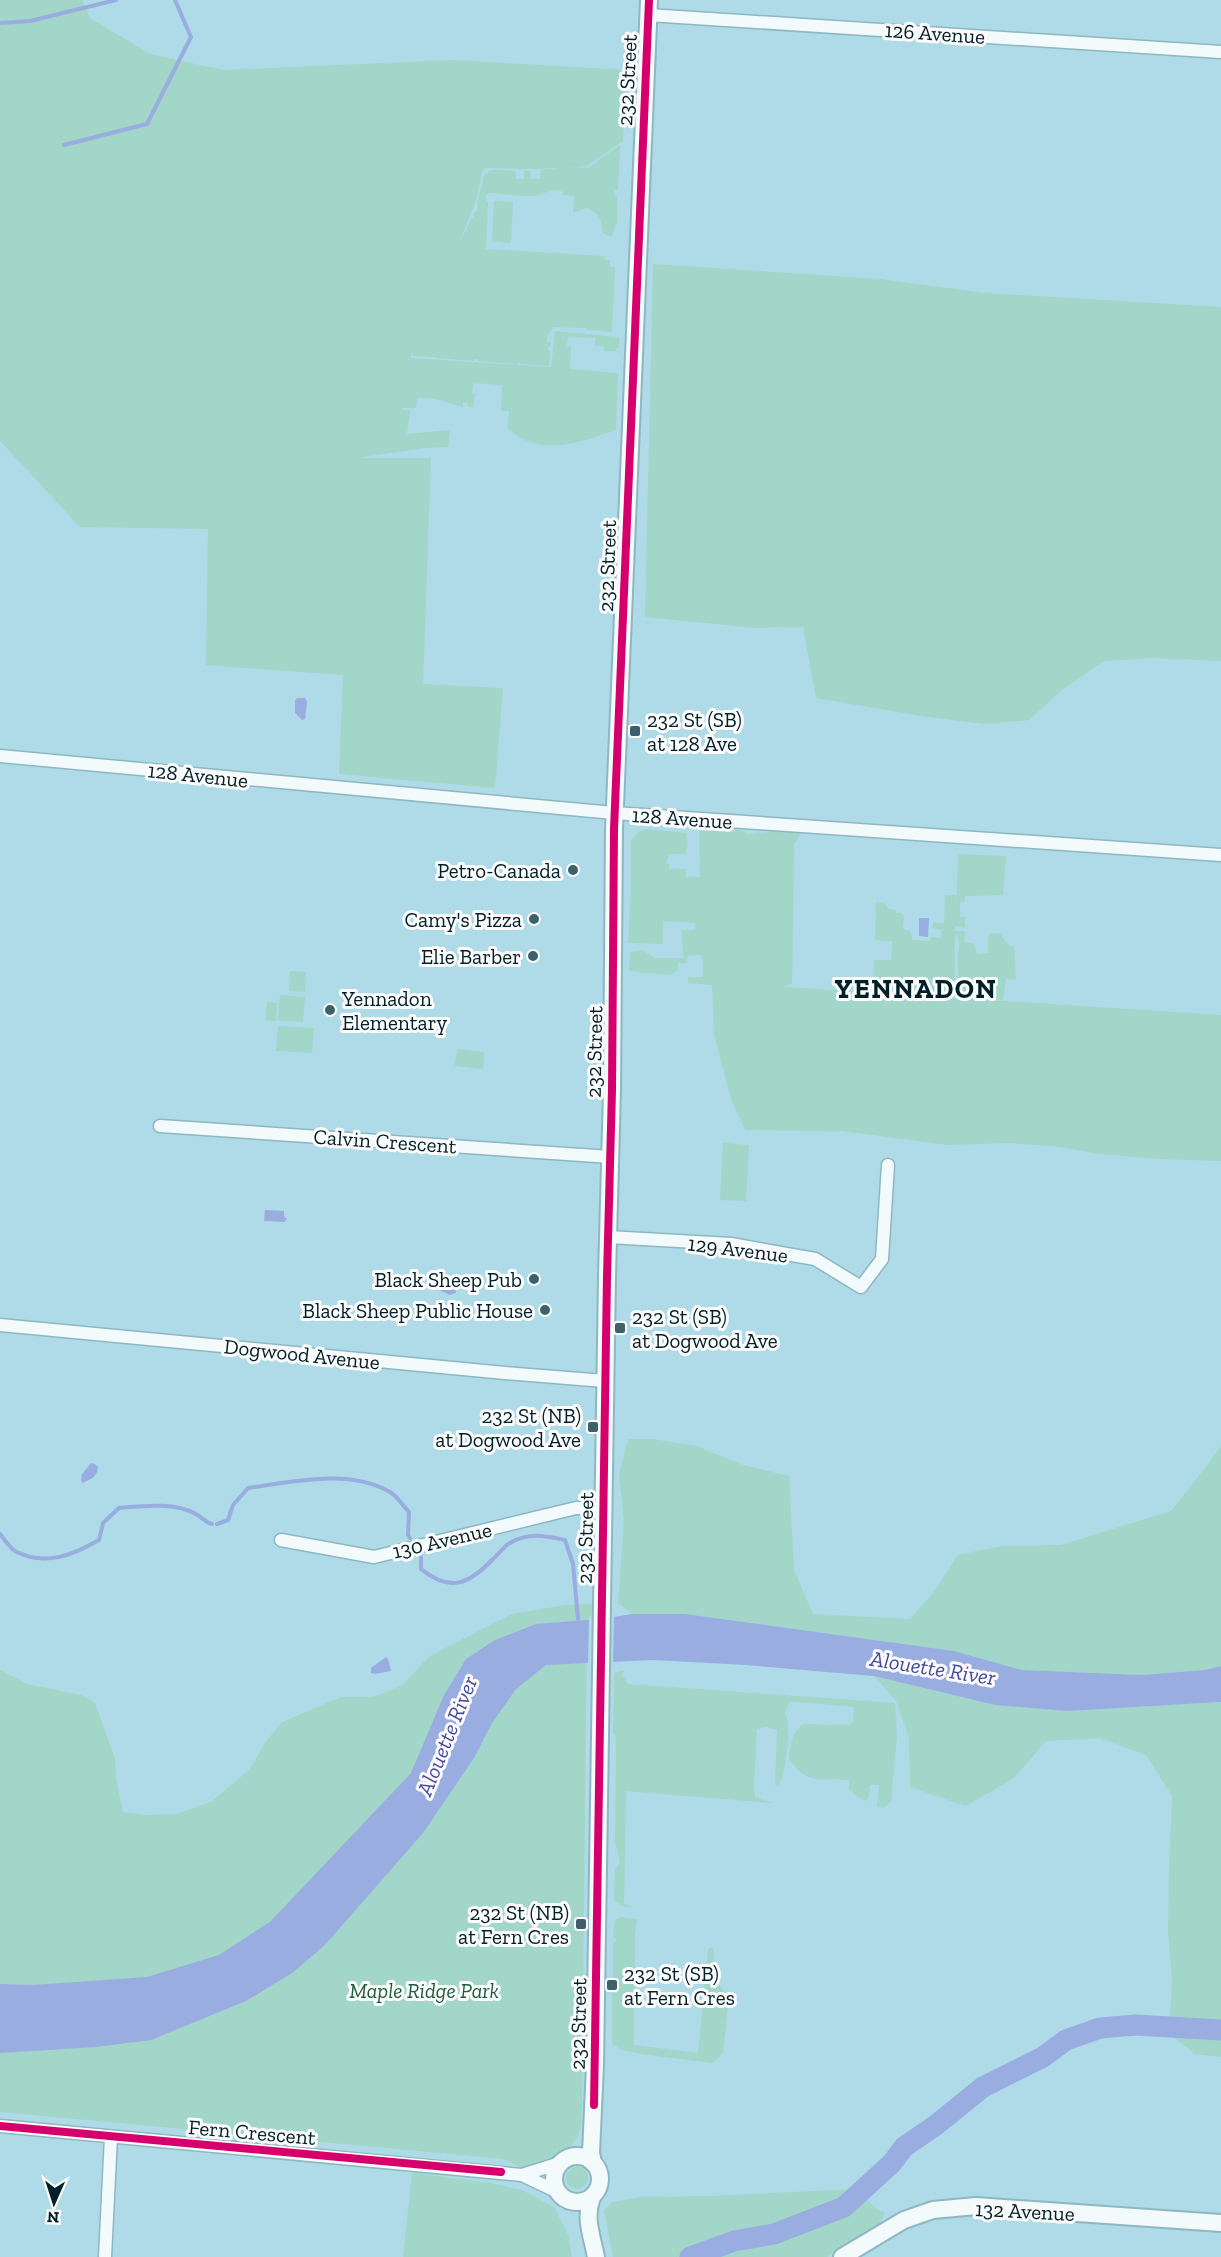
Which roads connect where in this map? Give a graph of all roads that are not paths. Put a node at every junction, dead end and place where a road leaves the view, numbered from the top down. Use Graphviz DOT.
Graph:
graph roads {
  1 [pos="649,8"];
  2 [pos="1221,52"];
  3 [pos="0,756"];
  4 [pos="614,813"];
  5 [pos="1221,855"];
  6 [pos="160,1126"];
  7 [pos="611,1157"];
  8 [pos="888,1165"];
  9 [pos="608,1237"];
  10 [pos="0,1324"];
  11 [pos="605,1381"];
  12 [pos="603,1508"];
  13 [pos="281,1540"];
  14 [pos="592,2125"];
  15 [pos="0,2126"];
  16 [pos="111,2137"];
  17 [pos="564,2160"];
  18 [pos="593,2163"];
  19 [pos="522,2175"];
  20 [pos="592,2196"];
  21 [pos="563,2197"];
  22 [pos="1221,2223"];
  23 [pos="589,2233"];
  24 [pos="105,2257"];
  25 [pos="596,2257"];
  26 [pos="842,2257"];
  1 -- 2 [label="street, 126 Avenue"];
  1 -- 4 [label="main road, 232 Street"];
  3 -- 4 [label="street, 128 Avenue"];
  4 -- 5 [label="street, 128 Avenue"];
  4 -- 7 [label="main road, 232 Street"];
  6 -- 7 [label="street, Calvin Crescent"];
  7 -- 9 [label="main road, 232 Street"];
  8 -- 9 [label="street, 129 Avenue"];
  9 -- 11 [label="main road, 232 Street"];
  10 -- 11 [label="street, Dogwood Avenue"];
  11 -- 12 [label="main road, 232 Street"];
  12 -- 13 [label="street, 130 Avenue"];
  12 -- 14 [label="main road, 232 Street"];
  14 -- 17 [label="main road"];
  14 -- 18 [label="main road, 232 Street"];
  15 -- 16 [label="street, Fern Crescent"];
  16 -- 19 [label="street, Fern Crescent"];
  16 -- 24 [label="street"];
  17 -- 18 [label="main road"];
  17 -- 19 [label="street, Fern Crescent"];
  17 -- 21 [label="main road"];
  18 -- 20 [label="main road"];
  19 -- 21 [label="street, Fern Crescent"];
  20 -- 21 [label="main road"];
  20 -- 23 [label="main road"];
  21 -- 23 [label="main road"];
  22 -- 26 [label="main road, 132 Avenue"];
  23 -- 25 [label="main road"];
}
